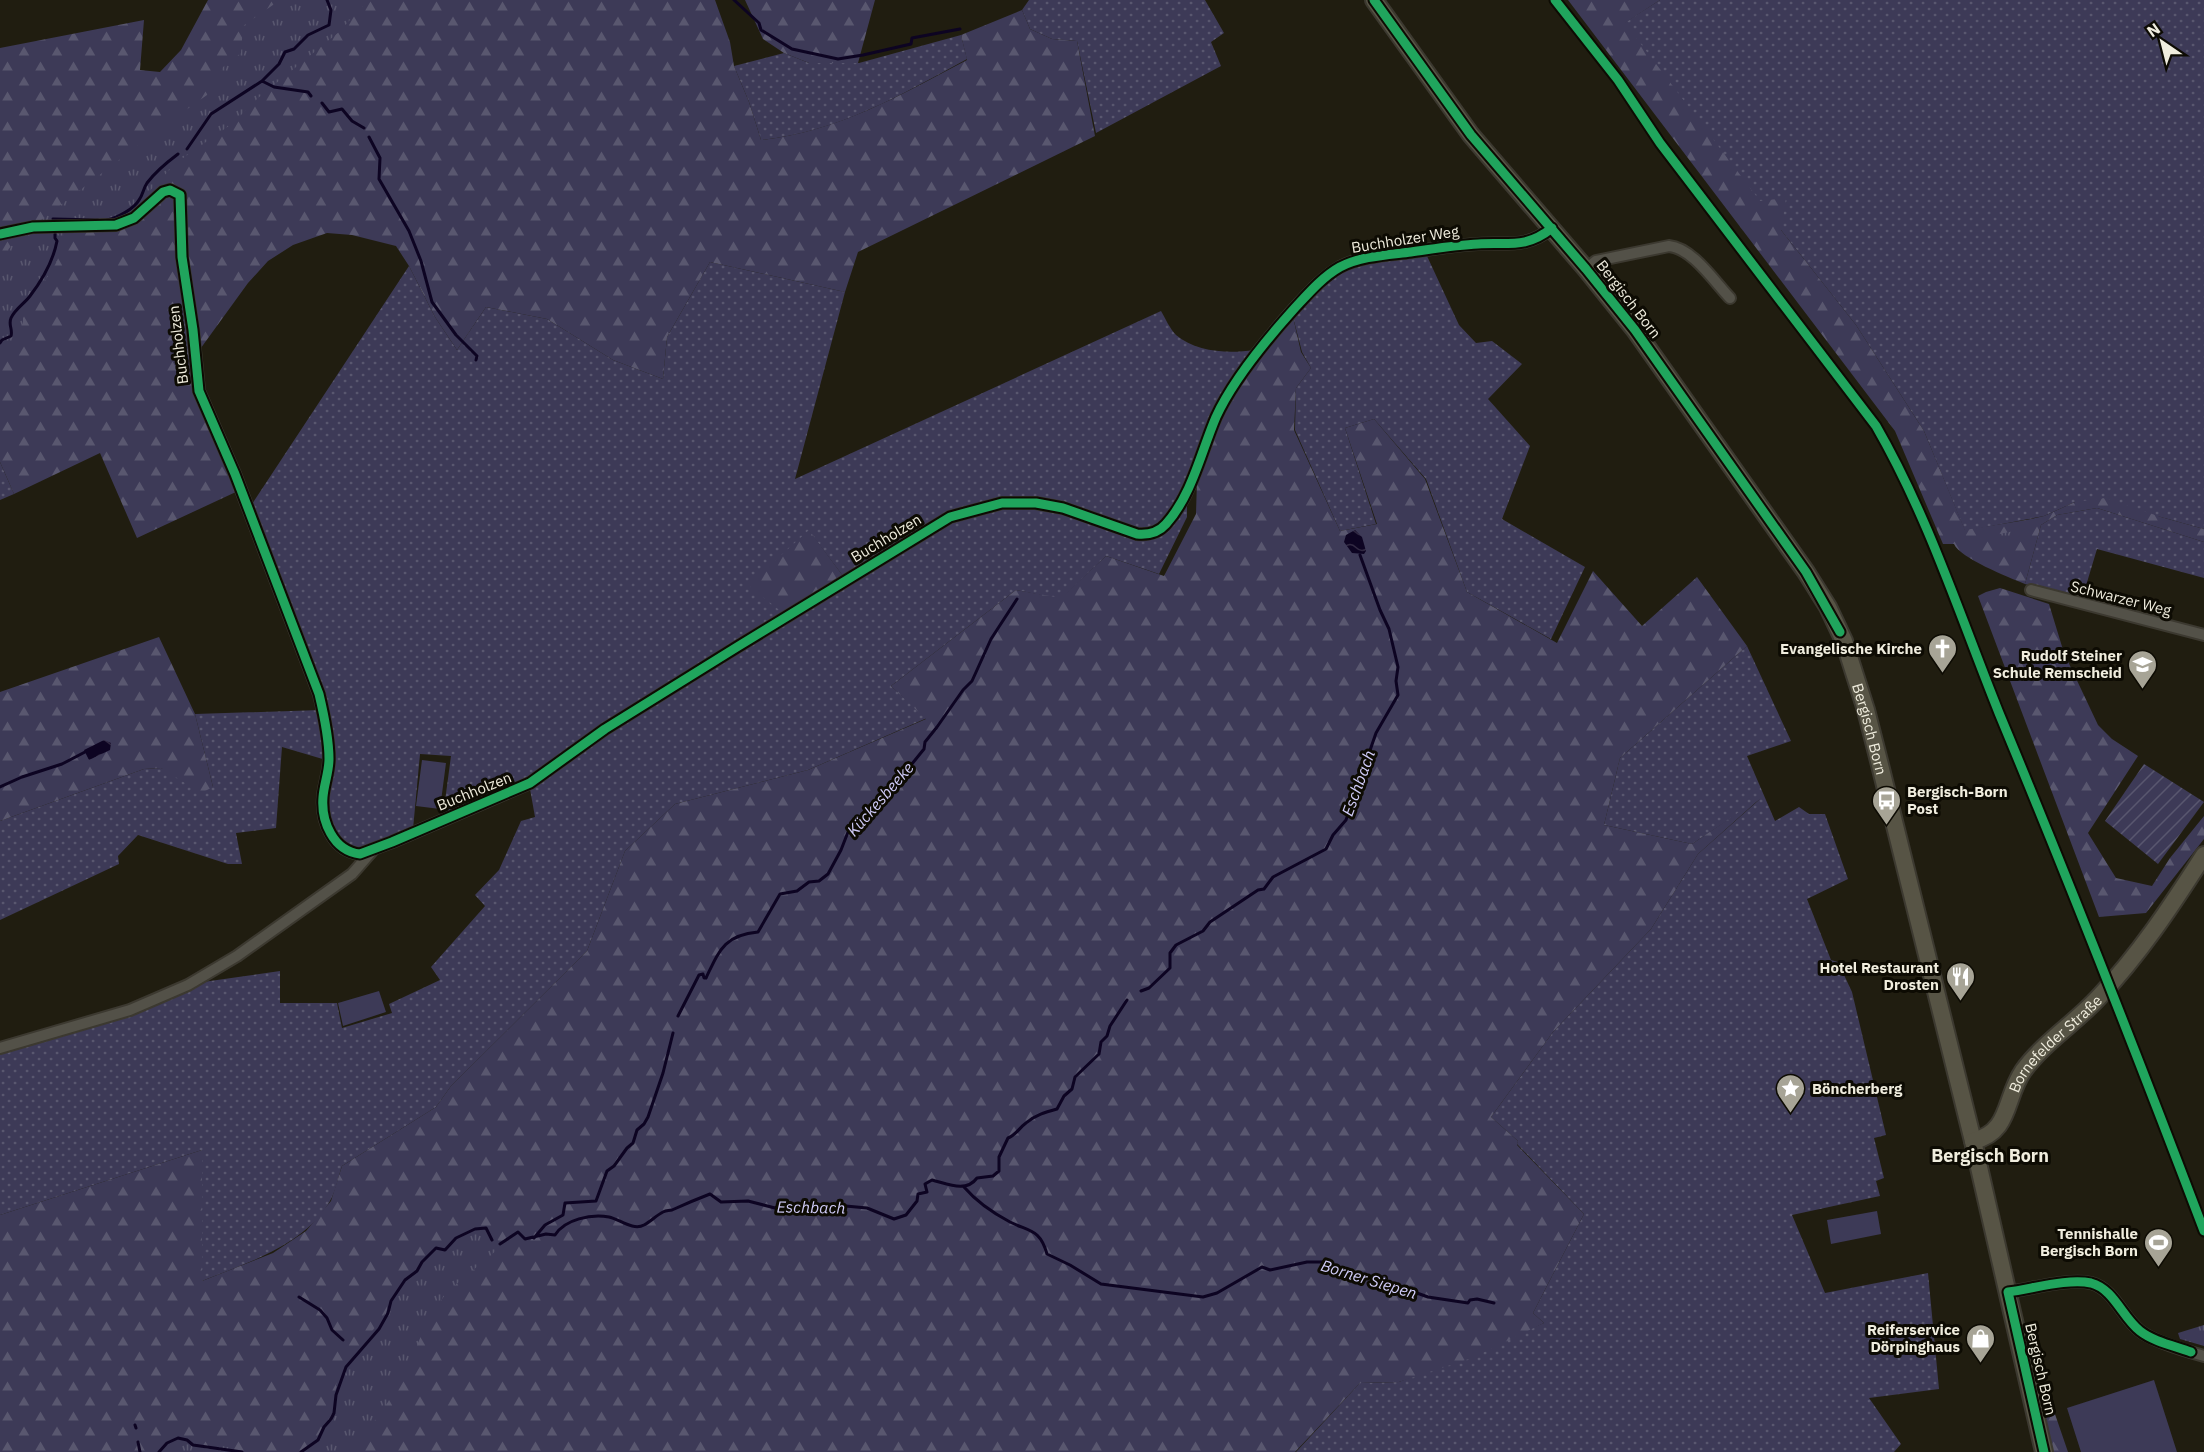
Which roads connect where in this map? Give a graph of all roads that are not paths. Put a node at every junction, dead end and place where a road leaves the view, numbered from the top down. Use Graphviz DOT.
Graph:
graph roads {
  1 [pos="1374,0"];
  2 [pos="1552,228"];
  3 [pos="0,234"];
  4 [pos="1586,269"];
  5 [pos="1730,298"];
  6 [pos="1192,476"];
  7 [pos="2031,590"];
  8 [pos="2204,635"];
  9 [pos="373,850"];
  10 [pos="2204,855"];
  11 [pos="0,1048"];
  12 [pos="1974,1141"];
  13 [pos="2008,1292"];
  14 [pos="2204,1356"];
  15 [pos="2044,1452"];
  1 -- 2 [label="main road, Bergisch Born"];
  2 -- 4 [label="main road, Bergisch Born"];
  2 -- 6 [label="street, Buchholzer Weg"];
  3 -- 9 [label="street, Buchholzen"];
  4 -- 5 [label="street"];
  4 -- 12 [label="main road, Bergisch Born"];
  6 -- 9 [label="street, Buchholzen"];
  7 -- 8 [label="street, Schwarzer Weg"];
  9 -- 11 [label="street, Buchholzen"];
  10 -- 12 [label="main road, Bornefelder Straße"];
  12 -- 13 [label="main road, Bergisch Born"];
  13 -- 14 [label="street"];
  13 -- 15 [label="main road, Bergisch Born"];
}
